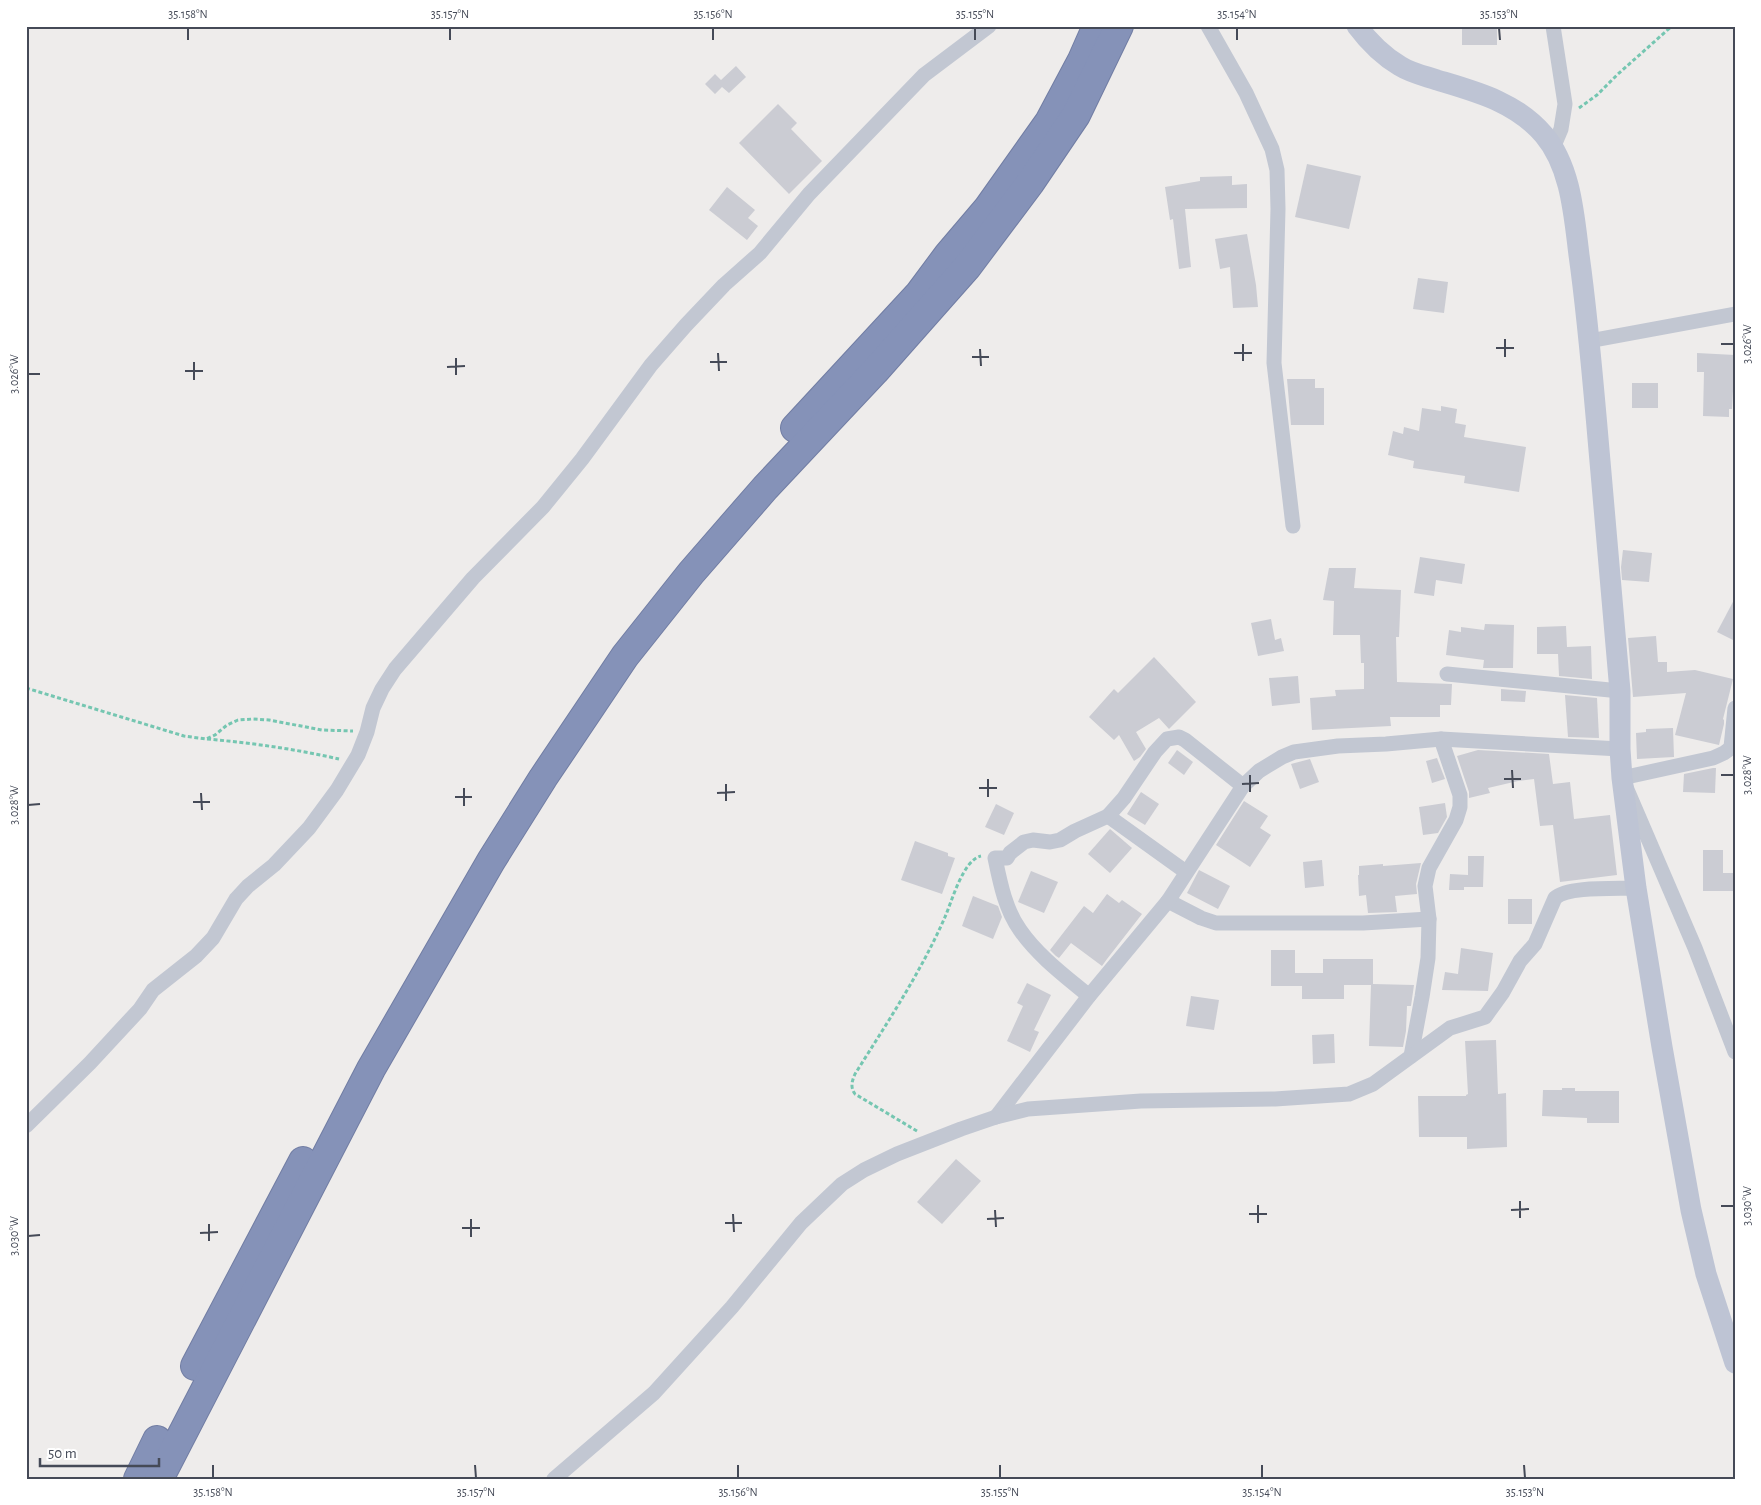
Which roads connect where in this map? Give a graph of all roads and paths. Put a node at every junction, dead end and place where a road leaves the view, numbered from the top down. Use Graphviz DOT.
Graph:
graph roads {
  1 [pos="989,26"];
  2 [pos="1097,26"];
  3 [pos="1120,26"];
  4 [pos="1208,26"];
  5 [pos="1357,26"];
  6 [pos="1553,26"];
  7 [pos="1672,26"];
  8 [pos="1564,118"];
  9 [pos="1553,148"];
  10 [pos="1735,314"];
  11 [pos="1589,341"];
  12 [pos="1293,526"];
  13 [pos="1447,674"];
  14 [pos="26,688"];
  15 [pos="1620,691"];
  16 [pos="1735,708"];
  17 [pos="366,732"];
  18 [pos="206,739"];
  19 [pos="1441,739"];
  20 [pos="1733,746"];
  21 [pos="1620,749"];
  22 [pos="353,763"];
  23 [pos="1622,778"];
  24 [pos="1243,786"];
  25 [pos="1108,816"];
  26 [pos="995,858"];
  27 [pos="1186,872"];
  28 [pos="1636,888"];
  29 [pos="1168,901"];
  30 [pos="1429,918"];
  31 [pos="1089,996"];
  32 [pos="1735,1052"];
  33 [pos="1411,1056"];
  34 [pos="996,1116"];
  35 [pos="26,1126"];
  36 [pos="933,1140"];
  37 [pos="1735,1363"];
  38 [pos="138,1479"];
  39 [pos="159,1479"];
  40 [pos="554,1479"];
  1 -- 17 [label="street"];
  2 -- 38 [label="highway"];
  3 -- 39 [label="highway"];
  4 -- 12 [label="street"];
  5 -- 9 [label="main road"];
  6 -- 8 [label="street"];
  7 -- 8 [label="path"];
  8 -- 9 [label="street"];
  9 -- 11 [label="main road"];
  10 -- 11 [label="street"];
  11 -- 15 [label="main road"];
  13 -- 15 [label="street"];
  14 -- 18 [label="path"];
  15 -- 21 [label="main road"];
  16 -- 20 [label="street"];
  17 -- 18 [label="path"];
  17 -- 22 [label="street"];
  18 -- 22 [label="path"];
  19 -- 21 [label="street"];
  19 -- 24 [label="street"];
  19 -- 30 [label="street"];
  20 -- 23 [label="street"];
  21 -- 23 [label="main road"];
  22 -- 35 [label="street"];
  23 -- 28 [label="main road"];
  23 -- 32 [label="street"];
  24 -- 25 [label="street"];
  24 -- 27 [label="street"];
  25 -- 26 [label="street"];
  25 -- 27 [label="street"];
  26 -- 31 [label="street"];
  26 -- 36 [label="path"];
  27 -- 29 [label="street"];
  28 -- 33 [label="street"];
  28 -- 37 [label="main road"];
  29 -- 30 [label="street"];
  29 -- 31 [label="street"];
  30 -- 33 [label="street"];
  31 -- 34 [label="street"];
  33 -- 34 [label="street"];
  34 -- 36 [label="street"];
  36 -- 40 [label="street"];
}
